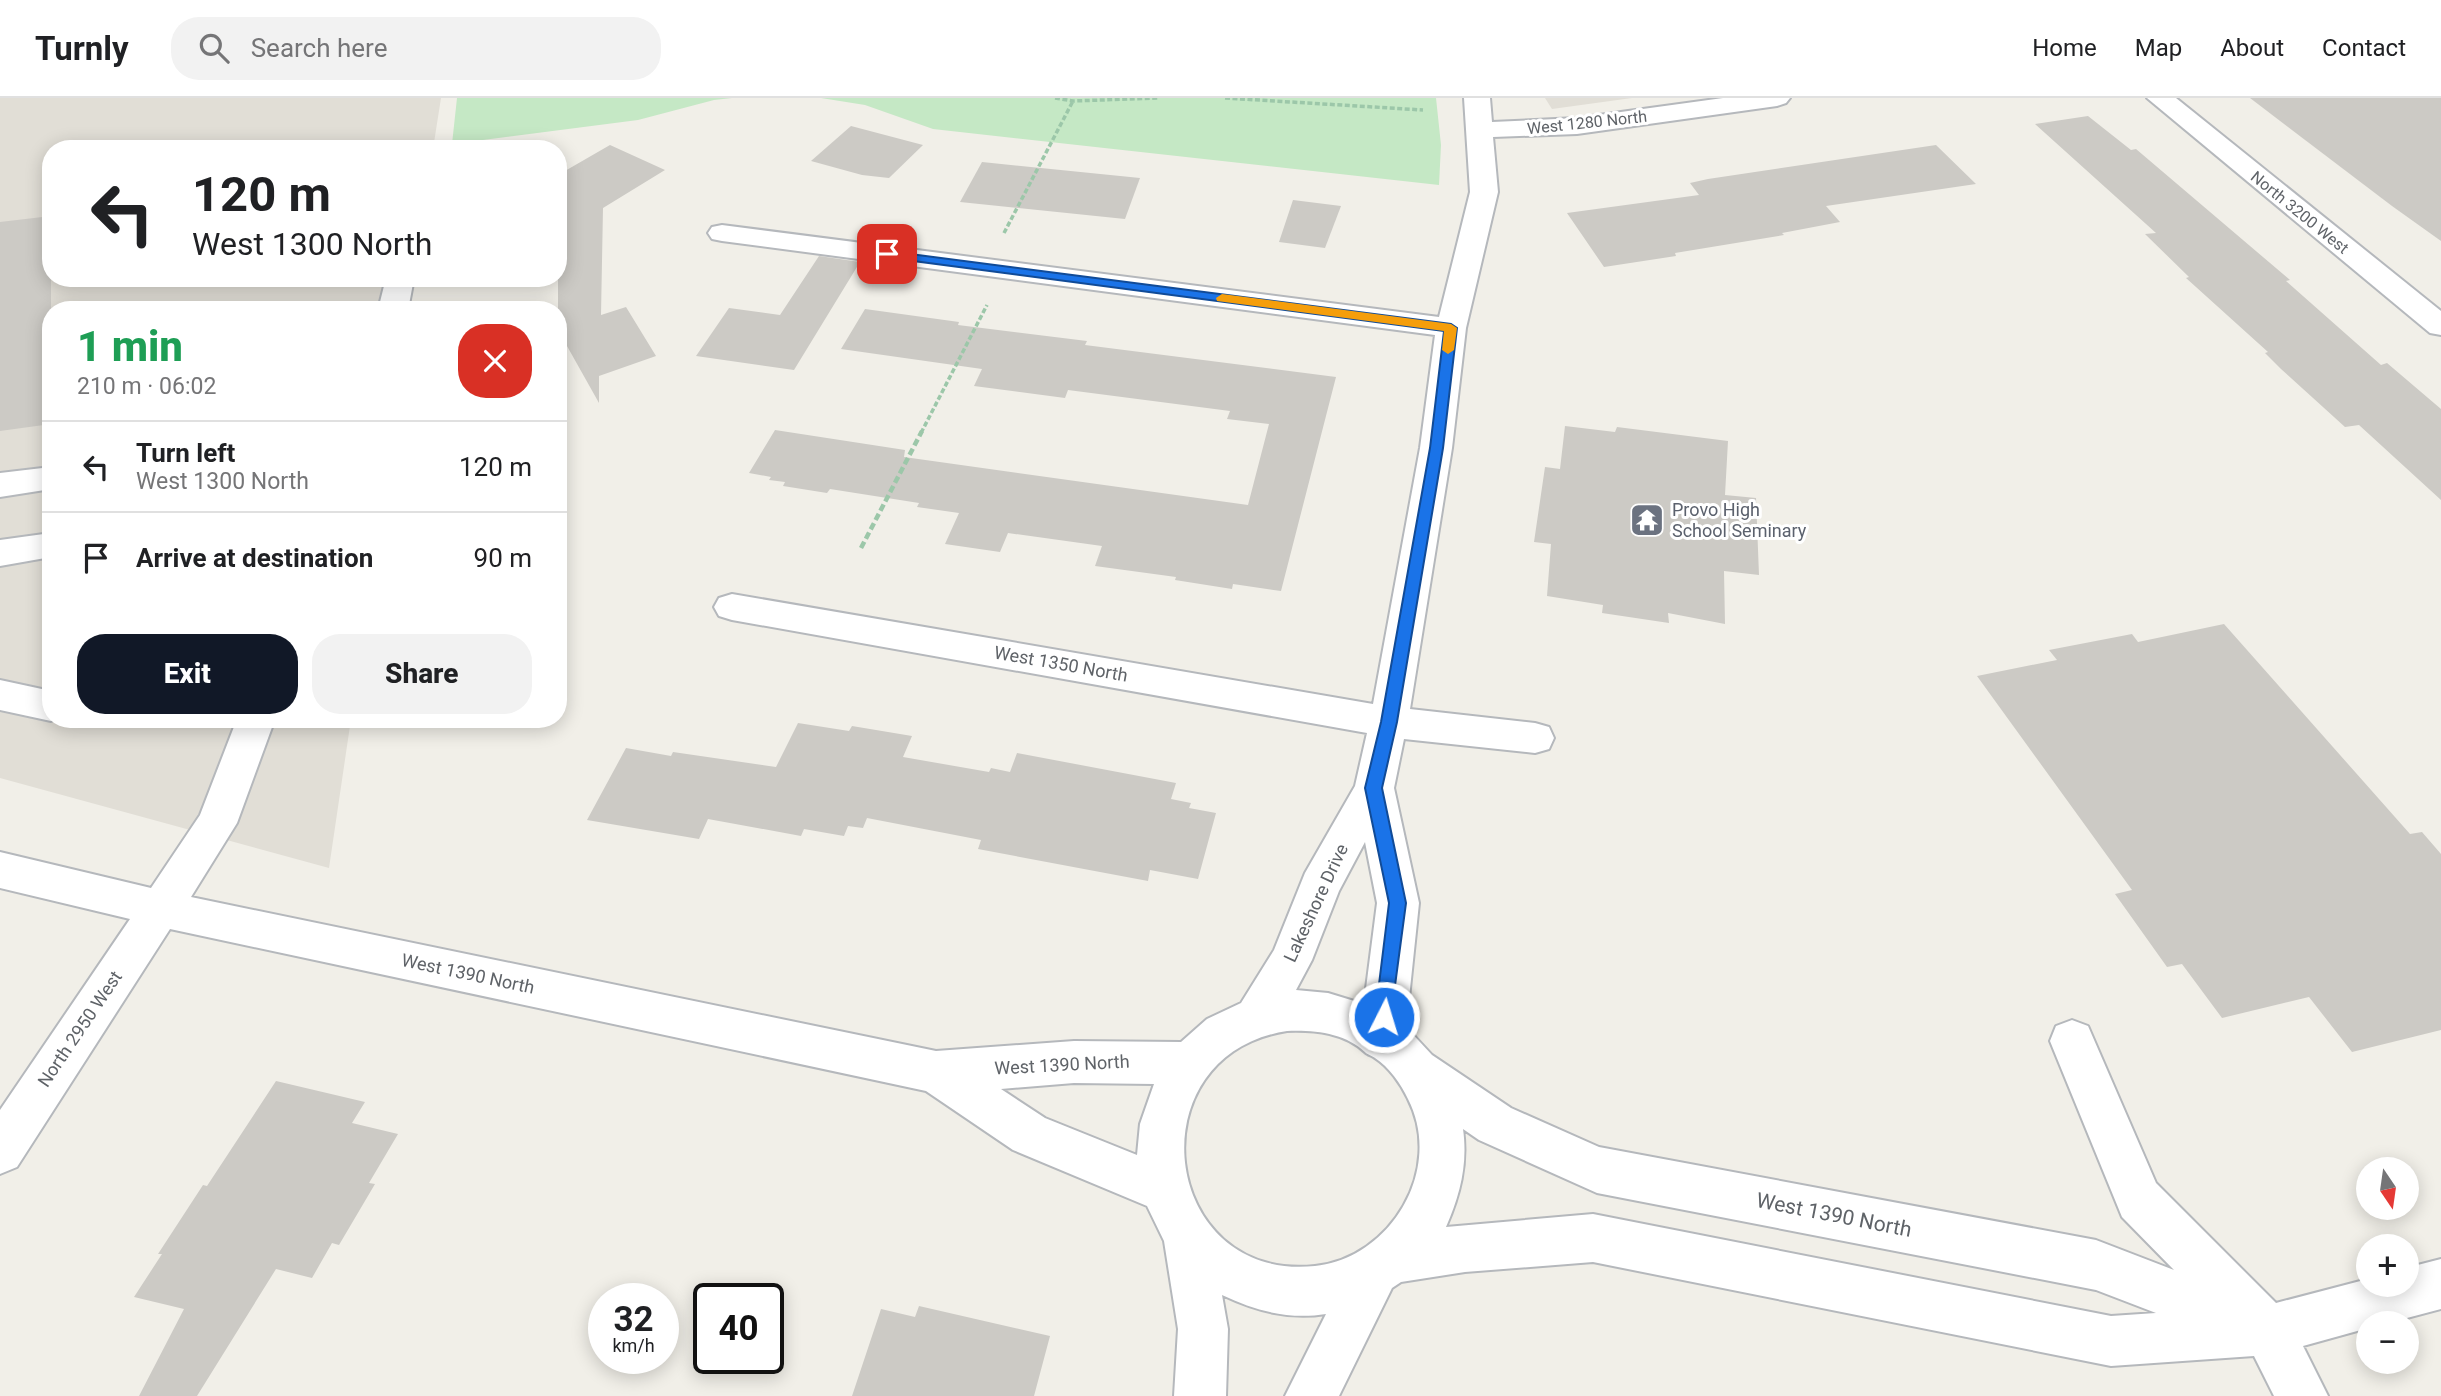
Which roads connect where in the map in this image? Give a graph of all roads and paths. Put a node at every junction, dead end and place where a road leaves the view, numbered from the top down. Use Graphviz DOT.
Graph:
graph roads {
  1 [pos="1055,98"];
  2 [pos="1158,98"];
  3 [pos="1225,98"];
  4 [pos="1477,98"];
  5 [pos="1777,98"];
  6 [pos="2160,98"];
  7 [pos="1073,101"];
  8 [pos="1672,105"];
  9 [pos="1423,110"];
  10 [pos="1480,130"];
  11 [pos="722,233"];
  12 [pos="1004,233"];
  13 [pos="988,304"];
  14 [pos="2441,326"];
  15 [pos="1451,328"];
  16 [pos="42,479"];
  17 [pos="0,485"];
  18 [pos="42,546"];
  19 [pos="861,548"];
  20 [pos="0,553"];
  21 [pos="732,607"];
  22 [pos="0,695"];
  23 [pos="42,704"];
  24 [pos="1389,722"];
  25 [pos="253,728"];
  26 [pos="1535,738"];
  27 [pos="1374,788"];
  28 [pos="0,870"];
  29 [pos="161,908"];
  30 [pos="1257,1016"];
  31 [pos="2072,1041"];
  32 [pos="1398,1054"];
  33 [pos="1187,1063"];
  34 [pos="936,1072"];
  35 [pos="0,1151"];
  36 [pos="1164,1188"];
  37 [pos="1186,1233"];
  38 [pos="1383,1267"];
  39 [pos="2441,1284"];
  40 [pos="2268,1330"];
  41 [pos="1200,1396"];
  42 [pos="1311,1396"];
  43 [pos="2302,1396"];
  1 -- 7 [label="path"];
  2 -- 7 [label="path"];
  3 -- 9 [label="path"];
  4 -- 10 [label="street, Lakeshore Drive"];
  5 -- 8 [label="street, West 1280 North"];
  6 -- 14 [label="street, North 3200 West"];
  7 -- 12 [label="path"];
  8 -- 10 [label="street, West 1280 North"];
  10 -- 15 [label="street, Lakeshore Drive"];
  11 -- 15 [label="street"];
  13 -- 19 [label="path"];
  15 -- 24 [label="street, Lakeshore Drive"];
  16 -- 17 [label="street"];
  18 -- 20 [label="street"];
  21 -- 24 [label="street, West 1350 North"];
  22 -- 23 [label="street"];
  24 -- 26 [label="street, West 1350 North"];
  24 -- 27 [label="street, Lakeshore Drive"];
  25 -- 29 [label="street, North 2950 West"];
  27 -- 30 [label="street, Lakeshore Drive"];
  27 -- 32 [label="street, Lakeshore Drive"];
  28 -- 29 [label="street, West 1390 North"];
  29 -- 34 [label="street, West 1390 North"];
  29 -- 35 [label="street, North 2950 West"];
  30 -- 32 [label="street, West 1390 North"];
  30 -- 33 [label="street, West 1390 North"];
  31 -- 40 [label="street"];
  32 -- 38 [label="street"];
  32 -- 40 [label="street, West 1390 North"];
  33 -- 34 [label="street, West 1390 North"];
  33 -- 36 [label="street, West 1390 North"];
  34 -- 36 [label="street, West 1390 North"];
  36 -- 37 [label="street, West 1390 North"];
  37 -- 38 [label="street"];
  37 -- 41 [label="street"];
  38 -- 40 [label="street"];
  38 -- 42 [label="street"];
  39 -- 40 [label="street"];
  40 -- 43 [label="street"];
}
